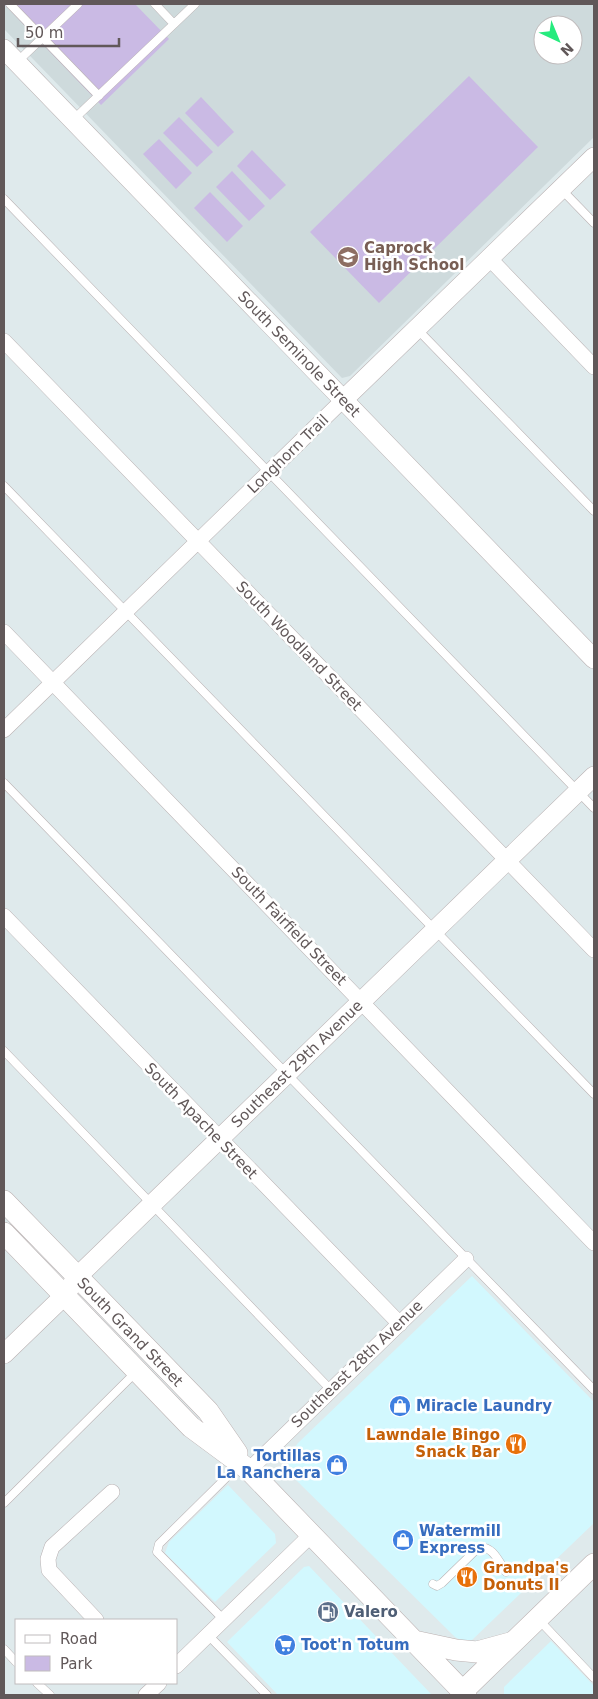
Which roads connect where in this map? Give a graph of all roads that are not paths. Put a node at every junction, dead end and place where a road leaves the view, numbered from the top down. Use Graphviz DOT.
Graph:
graph roads {
  1 [pos="10,4"];
  2 [pos="78,4"];
  3 [pos="156,4"];
  4 [pos="195,4"];
  5 [pos="174,24"];
  6 [pos="43,38"];
  7 [pos="10,56"];
  8 [pos="99,96"];
  9 [pos="73,120"];
  10 [pos="594,158"];
  11 [pos="561,189"];
  12 [pos="4,199"];
  13 [pos="594,223"];
  14 [pos="490,259"];
  15 [pos="417,330"];
  16 [pos="4,342"];
  17 [pos="594,367"];
  18 [pos="343,400"];
  19 [pos="268,473"];
  20 [pos="4,486"];
  21 [pos="594,511"];
  22 [pos="198,542"];
  23 [pos="125,612"];
  24 [pos="4,632"];
  25 [pos="594,659"];
  26 [pos="52,682"];
  27 [pos="4,730"];
  28 [pos="594,776"];
  29 [pos="4,783"];
  30 [pos="578,791"];
  31 [pos="594,808"];
  32 [pos="507,860"];
  33 [pos="4,916"];
  34 [pos="436,930"];
  35 [pos="594,950"];
  36 [pos="361,1002"];
  37 [pos="4,1051"];
  38 [pos="286,1074"];
  39 [pos="594,1094"];
  40 [pos="219,1139"];
  41 [pos="4,1202"];
  42 [pos="153,1204"];
  43 [pos="4,1233"];
  44 [pos="594,1243"];
  45 [pos="466,1259"];
  46 [pos="77,1277"];
  47 [pos="64,1295"];
  48 [pos="400,1324"];
  49 [pos="4,1354"];
  50 [pos="137,1371"];
  51 [pos="331,1390"];
  52 [pos="594,1390"];
  53 [pos="245,1466"];
  54 [pos="112,1492"];
  55 [pos="4,1503"];
  56 [pos="312,1534"];
  57 [pos="480,1537"];
  58 [pos="479,1547"];
  59 [pos="594,1564"];
  60 [pos="506,1572"];
  61 [pos="433,1584"];
  62 [pos="95,1619"];
  63 [pos="537,1619"];
  64 [pos="224,1620"];
  65 [pos="208,1635"];
  66 [pos="414,1641"];
  67 [pos="513,1642"];
  68 [pos="4,1649"];
  69 [pos="15,1661"];
  70 [pos="178,1664"];
  71 [pos="594,1678"];
  72 [pos="38,1684"];
  73 [pos="157,1684"];
  74 [pos="464,1693"];
  75 [pos="50,1695"];
  76 [pos="146,1695"];
  77 [pos="267,1695"];
  1 -- 6 [label="lane"];
  2 -- 6 [label="lane"];
  3 -- 5 [label="lane"];
  4 -- 5 [label="lane"];
  5 -- 8 [label="lane"];
  6 -- 7 [label="lane"];
  6 -- 8 [label="lane"];
  7 -- 9 [label="street, South Seminole Street"];
  8 -- 9 [label="lane"];
  9 -- 18 [label="street, South Seminole Street"];
  10 -- 11 [label="street, Longhorn Trail"];
  11 -- 13 [label="lane"];
  11 -- 14 [label="street, Longhorn Trail"];
  12 -- 19 [label="lane"];
  14 -- 15 [label="street, Longhorn Trail"];
  14 -- 17 [label="street"];
  15 -- 18 [label="street, Longhorn Trail"];
  15 -- 21 [label="lane"];
  16 -- 22 [label="street, South Woodland Street"];
  18 -- 19 [label="street, Longhorn Trail"];
  18 -- 25 [label="street, South Seminole Street"];
  19 -- 22 [label="street, Longhorn Trail"];
  19 -- 30 [label="lane"];
  20 -- 23 [label="lane"];
  22 -- 23 [label="street, Longhorn Trail"];
  22 -- 32 [label="street, South Woodland Street"];
  23 -- 26 [label="street, Longhorn Trail"];
  23 -- 34 [label="lane"];
  24 -- 26 [label="street, South Fairfield Street"];
  26 -- 27 [label="street, Longhorn Trail"];
  26 -- 36 [label="street, South Fairfield Street"];
  28 -- 30 [label="street, Southeast 29th Avenue"];
  29 -- 38 [label="lane"];
  30 -- 31 [label="lane"];
  30 -- 32 [label="street, Southeast 29th Avenue"];
  32 -- 34 [label="street, Southeast 29th Avenue"];
  32 -- 35 [label="street, South Woodland Street"];
  33 -- 40 [label="street, South Apache Street"];
  34 -- 36 [label="street, Southeast 29th Avenue"];
  34 -- 39 [label="lane"];
  36 -- 38 [label="street, Southeast 29th Avenue"];
  36 -- 44 [label="street, South Fairfield Street"];
  37 -- 42 [label="lane"];
  38 -- 40 [label="street, Southeast 29th Avenue"];
  38 -- 45 [label="lane"];
  40 -- 42 [label="street, Southeast 29th Avenue"];
  40 -- 48 [label="street, South Apache Street"];
  41 -- 46 [label="main road, South Grand Street"];
  42 -- 46 [label="street, Southeast 29th Avenue"];
  42 -- 51 [label="lane"];
  43 -- 47 [label="main road, South Grand Street"];
  45 -- 48 [label="street, Southeast 28th Avenue"];
  45 -- 52 [label="lane"];
  46 -- 47 [label="street, Southeast 29th Avenue"];
  46 -- 53 [label="main road, South Grand Street"];
  47 -- 49 [label="street, Southeast 29th Avenue"];
  47 -- 50 [label="main road, South Grand Street"];
  48 -- 51 [label="street, Southeast 28th Avenue"];
  50 -- 53 [label="main road, South Grand Street"];
  50 -- 55 [label="lane"];
  51 -- 53 [label="street, Southeast 28th Avenue"];
  53 -- 56 [label="main road, South Grand Street"];
  53 -- 64 [label="lane"];
  54 -- 62 [label="street"];
  56 -- 64 [label="street"];
  56 -- 66 [label="main road, South Grand Street"];
  57 -- 58 [label="lane"];
  58 -- 60 [label="lane"];
  58 -- 61 [label="lane"];
  59 -- 63 [label="main road"];
  63 -- 67 [label="main road"];
  63 -- 71 [label="lane"];
  64 -- 65 [label="street"];
  65 -- 70 [label="street"];
  65 -- 77 [label="lane"];
  66 -- 67 [label="main road"];
  66 -- 74 [label="main road, South Grand Street"];
  67 -- 74 [label="main road"];
  68 -- 69 [label="lane"];
  72 -- 75 [label="lane"];
  73 -- 76 [label="street"];
}
